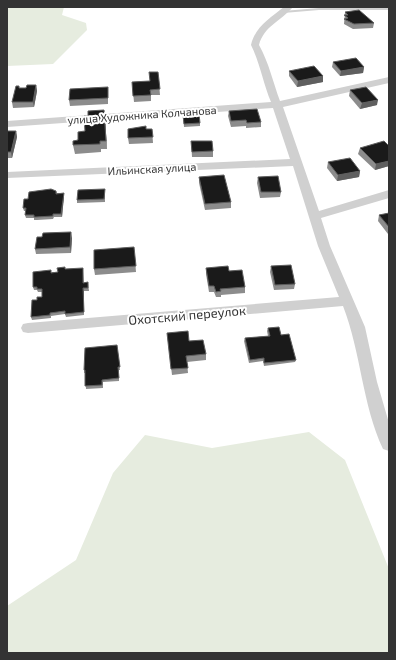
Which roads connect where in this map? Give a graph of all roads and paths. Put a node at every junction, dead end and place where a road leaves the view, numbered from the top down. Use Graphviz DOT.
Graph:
graph roads {
  1 [pos="389,9"];
  2 [pos="286,10"];
  3 [pos="389,80"];
  4 [pos="278,105"];
  5 [pos="7,124"];
  6 [pos="297,162"];
  7 [pos="7,175"];
  8 [pos="389,194"];
  9 [pos="314,216"];
  10 [pos="347,301"];
  11 [pos="28,328"];
  12 [pos="384,415"];
  13 [pos="389,444"];
  1 -- 2 [label="lane"];
  2 -- 4 [label="street"];
  3 -- 4 [label="street, улица Художника Колчанова"];
  4 -- 5 [label="street, улица Художника Колчанова"];
  4 -- 6 [label="street"];
  6 -- 7 [label="street, Ильинская улица"];
  6 -- 9 [label="street"];
  8 -- 9 [label="street"];
  9 -- 10 [label="street"];
  10 -- 11 [label="street, Охотский переулок"];
  10 -- 12 [label="street"];
  12 -- 13 [label="street"];
}
